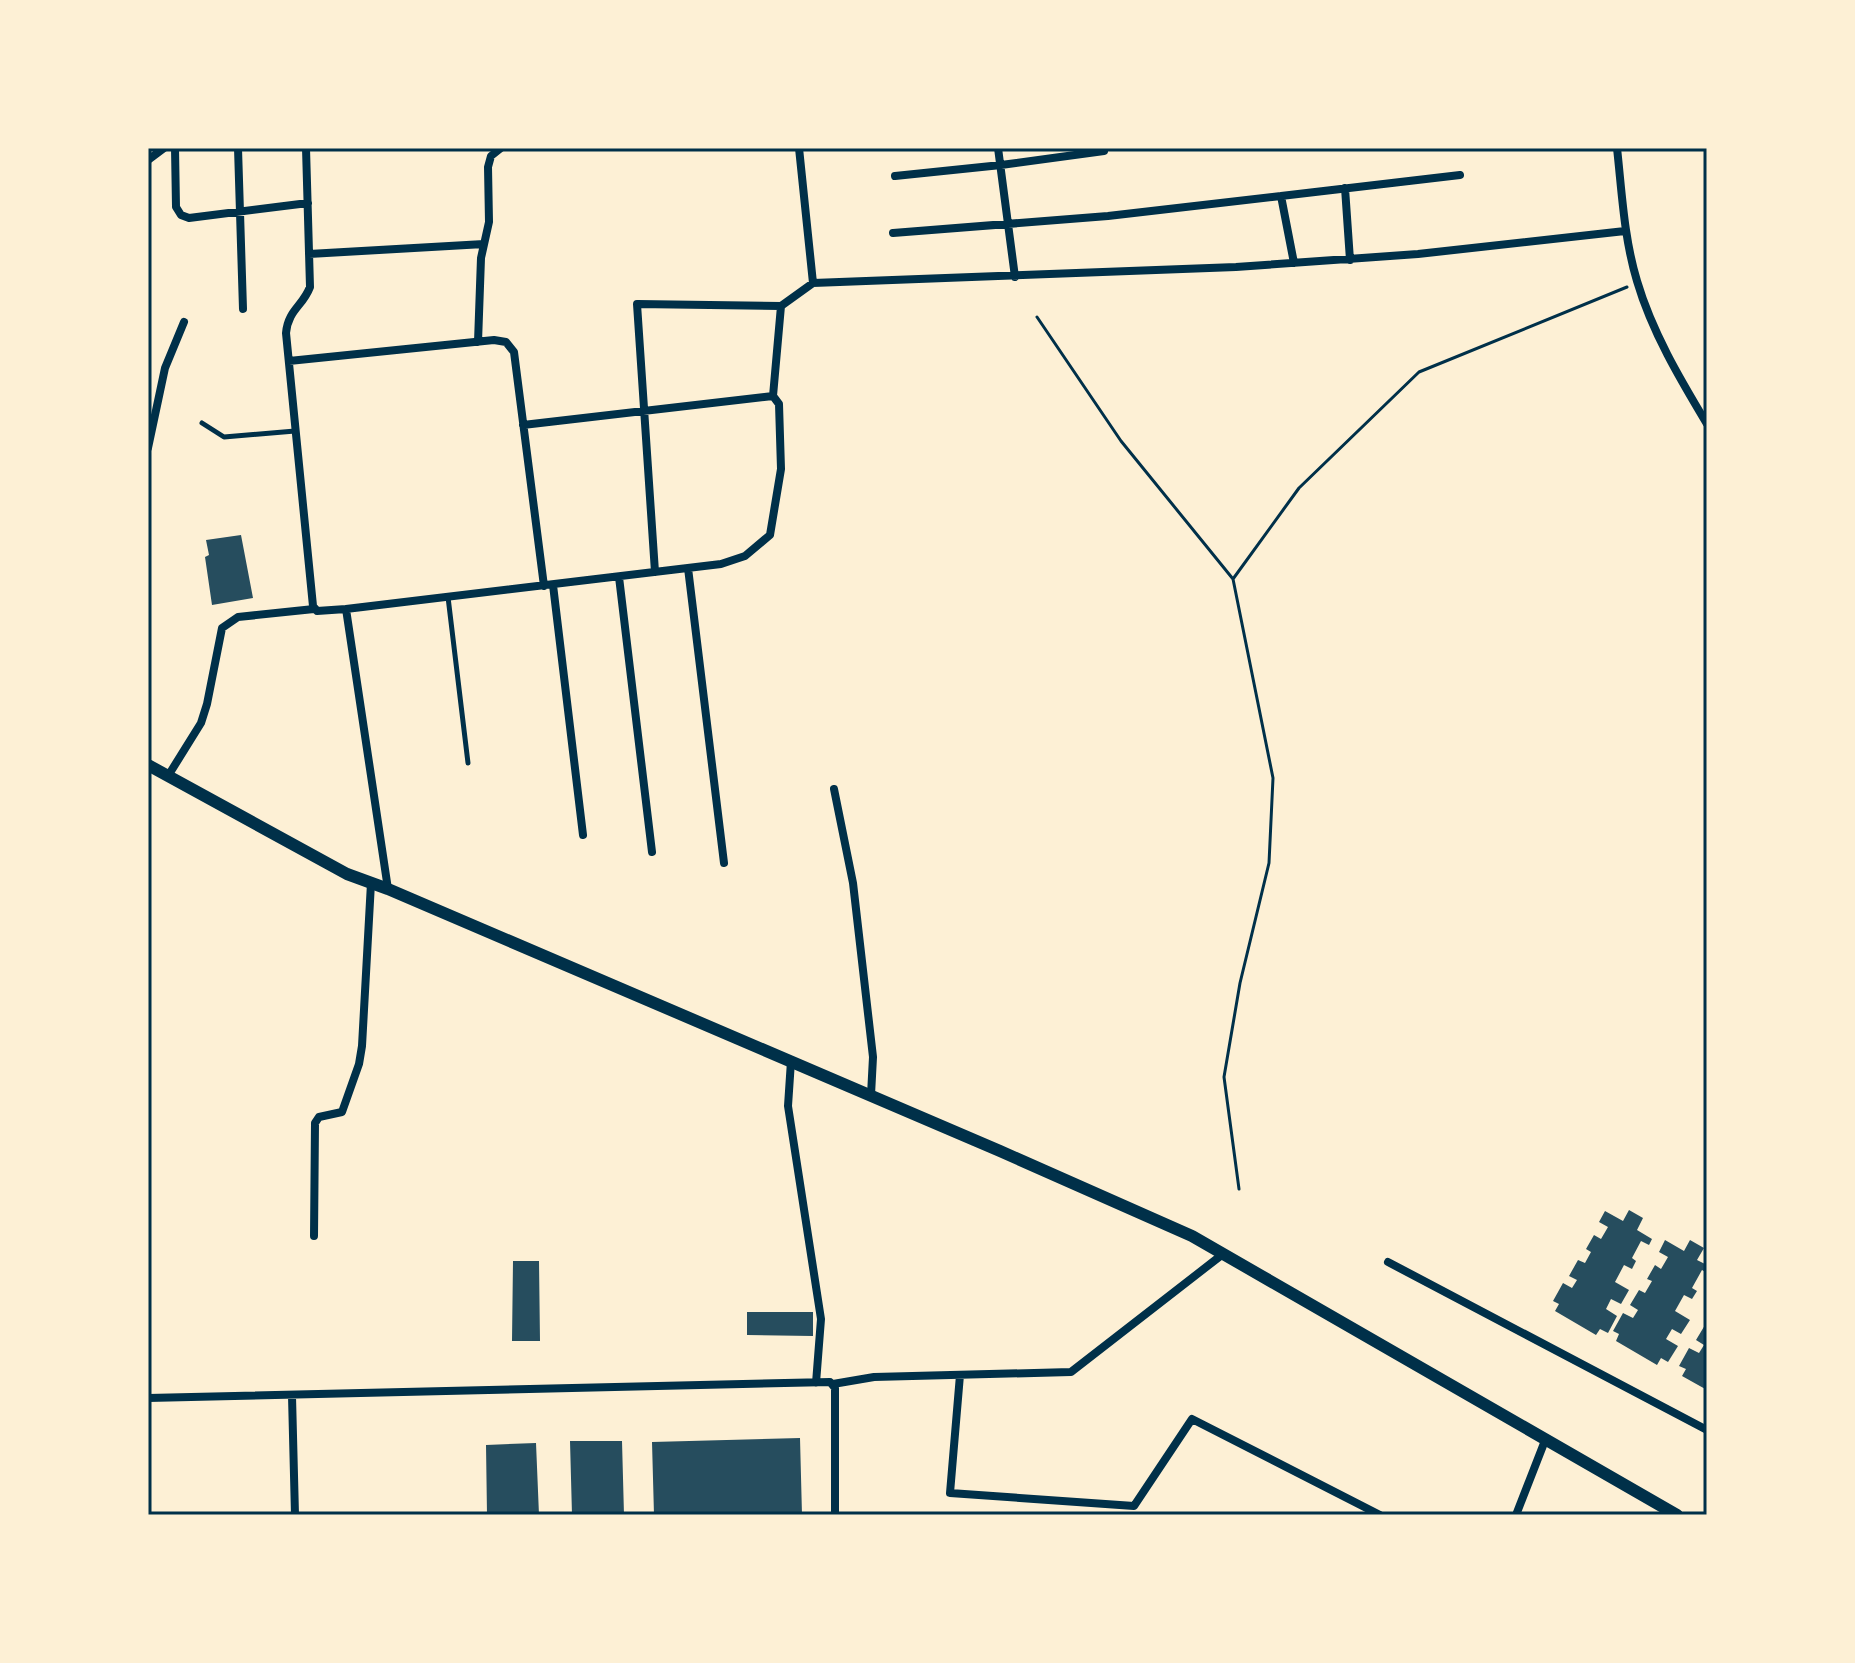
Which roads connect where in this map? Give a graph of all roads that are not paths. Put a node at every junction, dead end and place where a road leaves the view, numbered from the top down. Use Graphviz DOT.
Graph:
graph roads {
  1 [pos="164,148"];
  2 [pos="175,148"];
  3 [pos="238,148"];
  4 [pos="306,148"];
  5 [pos="501,148"];
  6 [pos="799,148"];
  7 [pos="998,148"];
  8 [pos="1617,148"];
  9 [pos="1104,151"];
  10 [pos="148,160"];
  11 [pos="1001,165"];
  12 [pos="1460,175"];
  13 [pos="895,176"];
  14 [pos="1345,188"];
  15 [pos="1281,196"];
  16 [pos="308,203"];
  17 [pos="239,212"];
  18 [pos="1008,224"];
  19 [pos="1625,231"];
  20 [pos="893,233"];
  21 [pos="484,244"];
  22 [pos="309,254"];
  23 [pos="1350,260"];
  24 [pos="1294,263"];
  25 [pos="1015,277"];
  26 [pos="813,283"];
  27 [pos="781,306"];
  28 [pos="243,309"];
  29 [pos="184,322"];
  30 [pos="478,342"];
  31 [pos="289,361"];
  32 [pos="773,396"];
  33 [pos="642,410"];
  34 [pos="202,423"];
  35 [pos="1707,424"];
  36 [pos="523,425"];
  37 [pos="296,431"];
  38 [pos="148,448"];
  39 [pos="688,568"];
  40 [pos="655,572"];
  41 [pos="619,577"];
  42 [pos="549,585"];
  43 [pos="448,597"];
  44 [pos="314,609"];
  45 [pos="346,609"];
  46 [pos="468,763"];
  47 [pos="148,765"];
  48 [pos="168,776"];
  49 [pos="834,789"];
  50 [pos="583,835"];
  51 [pos="652,852"];
  52 [pos="724,863"];
  53 [pos="371,883"];
  54 [pos="388,889"];
  55 [pos="791,1061"];
  56 [pos="871,1095"];
  57 [pos="314,1236"];
  58 [pos="1223,1254"];
  59 [pos="1388,1262"];
  60 [pos="960,1375"];
  61 [pos="816,1383"];
  62 [pos="833,1384"];
  63 [pos="292,1396"];
  64 [pos="148,1398"];
  65 [pos="1707,1430"];
  66 [pos="1546,1438"];
  67 [pos="295,1515"];
  68 [pos="835,1515"];
  69 [pos="1380,1515"];
  70 [pos="1516,1515"];
  71 [pos="1677,1515"];
  1 -- 10 [label="street"];
  2 -- 17 [label="street"];
  3 -- 17 [label="street"];
  4 -- 16 [label="street"];
  5 -- 21 [label="street"];
  6 -- 26 [label="street"];
  7 -- 11 [label="street"];
  8 -- 19 [label="street"];
  9 -- 11 [label="street"];
  11 -- 13 [label="street"];
  11 -- 18 [label="street"];
  12 -- 14 [label="street"];
  14 -- 15 [label="street"];
  14 -- 23 [label="street"];
  15 -- 18 [label="street"];
  15 -- 24 [label="street"];
  16 -- 17 [label="street"];
  16 -- 22 [label="street"];
  17 -- 28 [label="street"];
  18 -- 20 [label="street"];
  18 -- 25 [label="street"];
  19 -- 23 [label="street"];
  19 -- 35 [label="street"];
  21 -- 22 [label="street"];
  21 -- 30 [label="street"];
  22 -- 31 [label="street"];
  23 -- 24 [label="street"];
  24 -- 25 [label="street"];
  25 -- 26 [label="street"];
  26 -- 27 [label="street"];
  27 -- 32 [label="street"];
  27 -- 33 [label="street"];
  29 -- 38 [label="street"];
  30 -- 31 [label="street"];
  30 -- 36 [label="street"];
  31 -- 37 [label="street"];
  32 -- 33 [label="street"];
  32 -- 39 [label="street"];
  33 -- 36 [label="street"];
  33 -- 40 [label="street"];
  34 -- 37 [label="lane"];
  36 -- 42 [label="street"];
  37 -- 44 [label="street"];
  39 -- 40 [label="street"];
  39 -- 52 [label="street"];
  40 -- 41 [label="street"];
  41 -- 42 [label="street"];
  41 -- 51 [label="street"];
  42 -- 43 [label="street"];
  42 -- 50 [label="street"];
  43 -- 45 [label="street"];
  43 -- 46 [label="lane"];
  44 -- 45 [label="street"];
  44 -- 48 [label="street"];
  45 -- 54 [label="street"];
  47 -- 48 [label="street"];
  48 -- 53 [label="street"];
  49 -- 56 [label="street"];
  53 -- 54 [label="street"];
  53 -- 57 [label="street"];
  54 -- 55 [label="street"];
  55 -- 56 [label="street"];
  55 -- 61 [label="street"];
  56 -- 58 [label="street"];
  58 -- 60 [label="street"];
  58 -- 66 [label="street"];
  59 -- 65 [label="street"];
  60 -- 62 [label="street"];
  60 -- 69 [label="street"];
  61 -- 62 [label="street"];
  61 -- 63 [label="street"];
  62 -- 68 [label="street"];
  63 -- 64 [label="street"];
  63 -- 67 [label="street"];
  66 -- 70 [label="street"];
  66 -- 71 [label="street"];
}
